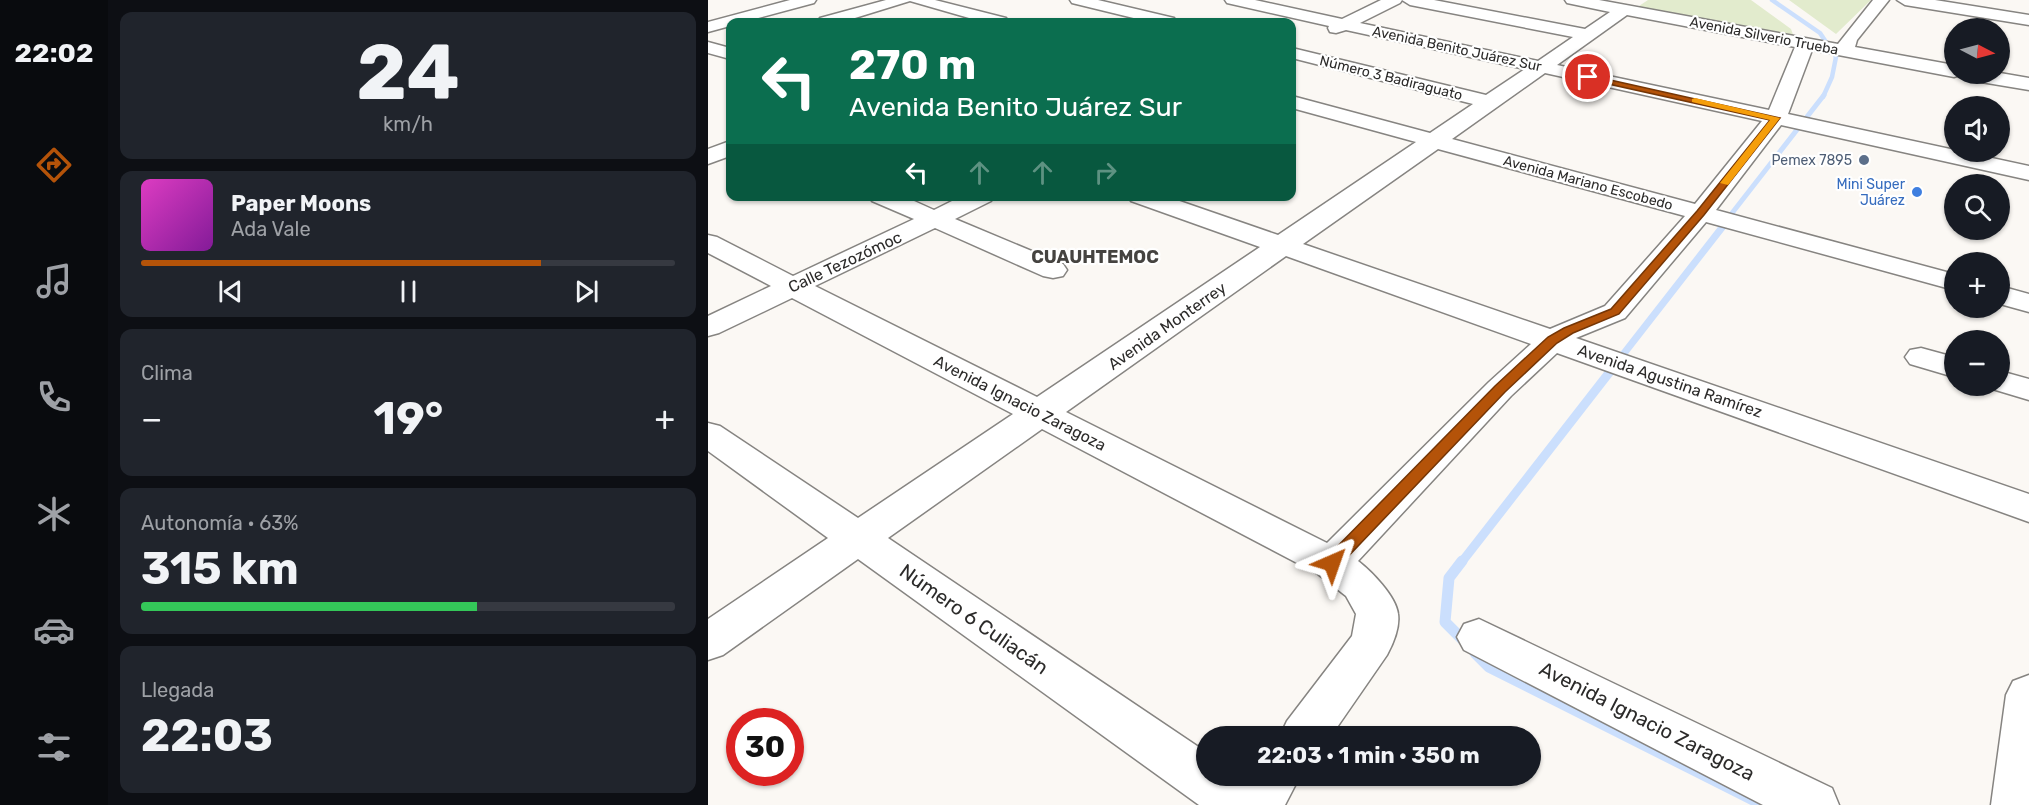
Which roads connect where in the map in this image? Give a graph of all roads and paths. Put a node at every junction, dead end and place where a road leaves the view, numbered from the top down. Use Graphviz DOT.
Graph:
graph roads {
  1 [pos="807,0"];
  2 [pos="903,0"];
  3 [pos="917,0"];
  4 [pos="987,0"];
  5 [pos="1077,0"];
  6 [pos="1138,0"];
  7 [pos="1233,0"];
  8 [pos="1394,0"];
  9 [pos="1410,0"];
  10 [pos="1573,0"];
  11 [pos="1881,0"];
  12 [pos="1905,0"];
  13 [pos="1113,9"];
  14 [pos="1625,9"];
  15 [pos="954,10"];
  16 [pos="741,18"];
  17 [pos="840,18"];
  18 [pos="985,18"];
  19 [pos="1088,18"];
  20 [pos="1151,18"];
  21 [pos="2029,20"];
  22 [pos="726,22"];
  23 [pos="1344,24"];
  24 [pos="708,27"];
  25 [pos="1589,35"];
  26 [pos="1806,44"];
  27 [pos="1296,49"];
  28 [pos="1844,51"];
  29 [pos="1296,52"];
  30 [pos="1542,67"];
  31 [pos="1944,69"];
  32 [pos="2010,81"];
  33 [pos="2029,84"];
  34 [pos="1491,102"];
  35 [pos="1296,103"];
  36 [pos="1781,119"];
  37 [pos="1435,141"];
  38 [pos="726,150"];
  39 [pos="708,157"];
  40 [pos="2029,173"];
  41 [pos="893,201"];
  42 [pos="972,201"];
  43 [pos="1154,201"];
  44 [pos="1701,213"];
  45 [pos="934,219"];
  46 [pos="708,243"];
  47 [pos="1282,246"];
  48 [pos="1053,270"];
  49 [pos="1944,279"];
  50 [pos="793,287"];
  51 [pos="2010,298"];
  52 [pos="2029,303"];
  53 [pos="708,327"];
  54 [pos="1563,343"];
  55 [pos="1921,357"];
  56 [pos="1944,364"];
  57 [pos="2010,384"];
  58 [pos="2029,390"];
  59 [pos="1040,413"];
  60 [pos="708,434"];
  61 [pos="2029,508"];
  62 [pos="859,538"];
  63 [pos="1332,563"];
  64 [pos="1479,637"];
  65 [pos="708,642"];
  66 [pos="2029,695"];
  67 [pos="1311,726"];
  68 [pos="1269,786"];
  69 [pos="1240,805"];
  70 [pos="1255,805"];
  71 [pos="1814,805"];
  72 [pos="2016,805"];
  1 -- 16 [label="street"];
  2 -- 17 [label="street"];
  3 -- 15 [label="street"];
  4 -- 15 [label="street"];
  5 -- 13 [label="street"];
  6 -- 13 [label="street"];
  7 -- 23 [label="street, Avenida Benito Juárez Sur"];
  8 -- 23 [label="street"];
  9 -- 25 [label="street"];
  10 -- 14 [label="street, Avenida Silverio Trueba"];
  11 -- 28 [label="street"];
  12 -- 21 [label="street"];
  13 -- 19 [label="street"];
  13 -- 20 [label="street"];
  14 -- 25 [label="street, Avenida Monterrey"];
  14 -- 26 [label="street, Avenida Silverio Trueba"];
  15 -- 18 [label="street"];
  22 -- 24 [label="street"];
  23 -- 27 [label="street"];
  23 -- 30 [label="street, Avenida Benito Juárez Sur"];
  25 -- 30 [label="street, Avenida Monterrey"];
  26 -- 28 [label="street, Avenida Silverio Trueba"];
  26 -- 36 [label="street"];
  28 -- 31 [label="street, Avenida Silverio Trueba"];
  29 -- 34 [label="street, Número 3 Badiraguato"];
  30 -- 34 [label="street, Avenida Monterrey"];
  30 -- 36 [label="street, Avenida Benito Juárez Sur"];
  32 -- 33 [label="street"];
  34 -- 37 [label="street, Avenida Monterrey"];
  35 -- 37 [label="street, Avenida Mariano Escobedo"];
  36 -- 40 [label="street, Avenida Benito Juárez Sur"];
  36 -- 44 [label="street"];
  37 -- 44 [label="street, Avenida Mariano Escobedo"];
  37 -- 47 [label="street, Avenida Monterrey"];
  38 -- 39 [label="street"];
  41 -- 45 [label="street"];
  42 -- 45 [label="street, Calle Tezozómoc"];
  43 -- 47 [label="street, Avenida Agustina Ramírez"];
  44 -- 49 [label="street, Avenida Mariano Escobedo"];
  44 -- 54 [label="street"];
  45 -- 48 [label="street"];
  45 -- 50 [label="street, Calle Tezozómoc"];
  46 -- 50 [label="street, Avenida Ignacio Zaragoza"];
  47 -- 54 [label="street, Avenida Agustina Ramírez"];
  47 -- 59 [label="street, Avenida Monterrey"];
  50 -- 53 [label="street, Calle Tezozómoc"];
  50 -- 59 [label="street, Avenida Ignacio Zaragoza"];
  51 -- 52 [label="street"];
  54 -- 61 [label="street, Avenida Agustina Ramírez"];
  54 -- 63 [label="street"];
  55 -- 56 [label="street"];
  57 -- 58 [label="street"];
  59 -- 62 [label="street, Avenida Monterrey"];
  59 -- 63 [label="street, Avenida Ignacio Zaragoza"];
  60 -- 62 [label="street, Número 6 Culiacán"];
  62 -- 65 [label="street, Avenida Monterrey"];
  62 -- 69 [label="street, Número 6 Culiacán"];
  63 -- 67 [label="street, Avenida Ignacio Zaragoza"];
  64 -- 71 [label="street, Avenida Ignacio Zaragoza"];
  66 -- 72 [label="street"];
  68 -- 70 [label="street"];
}
